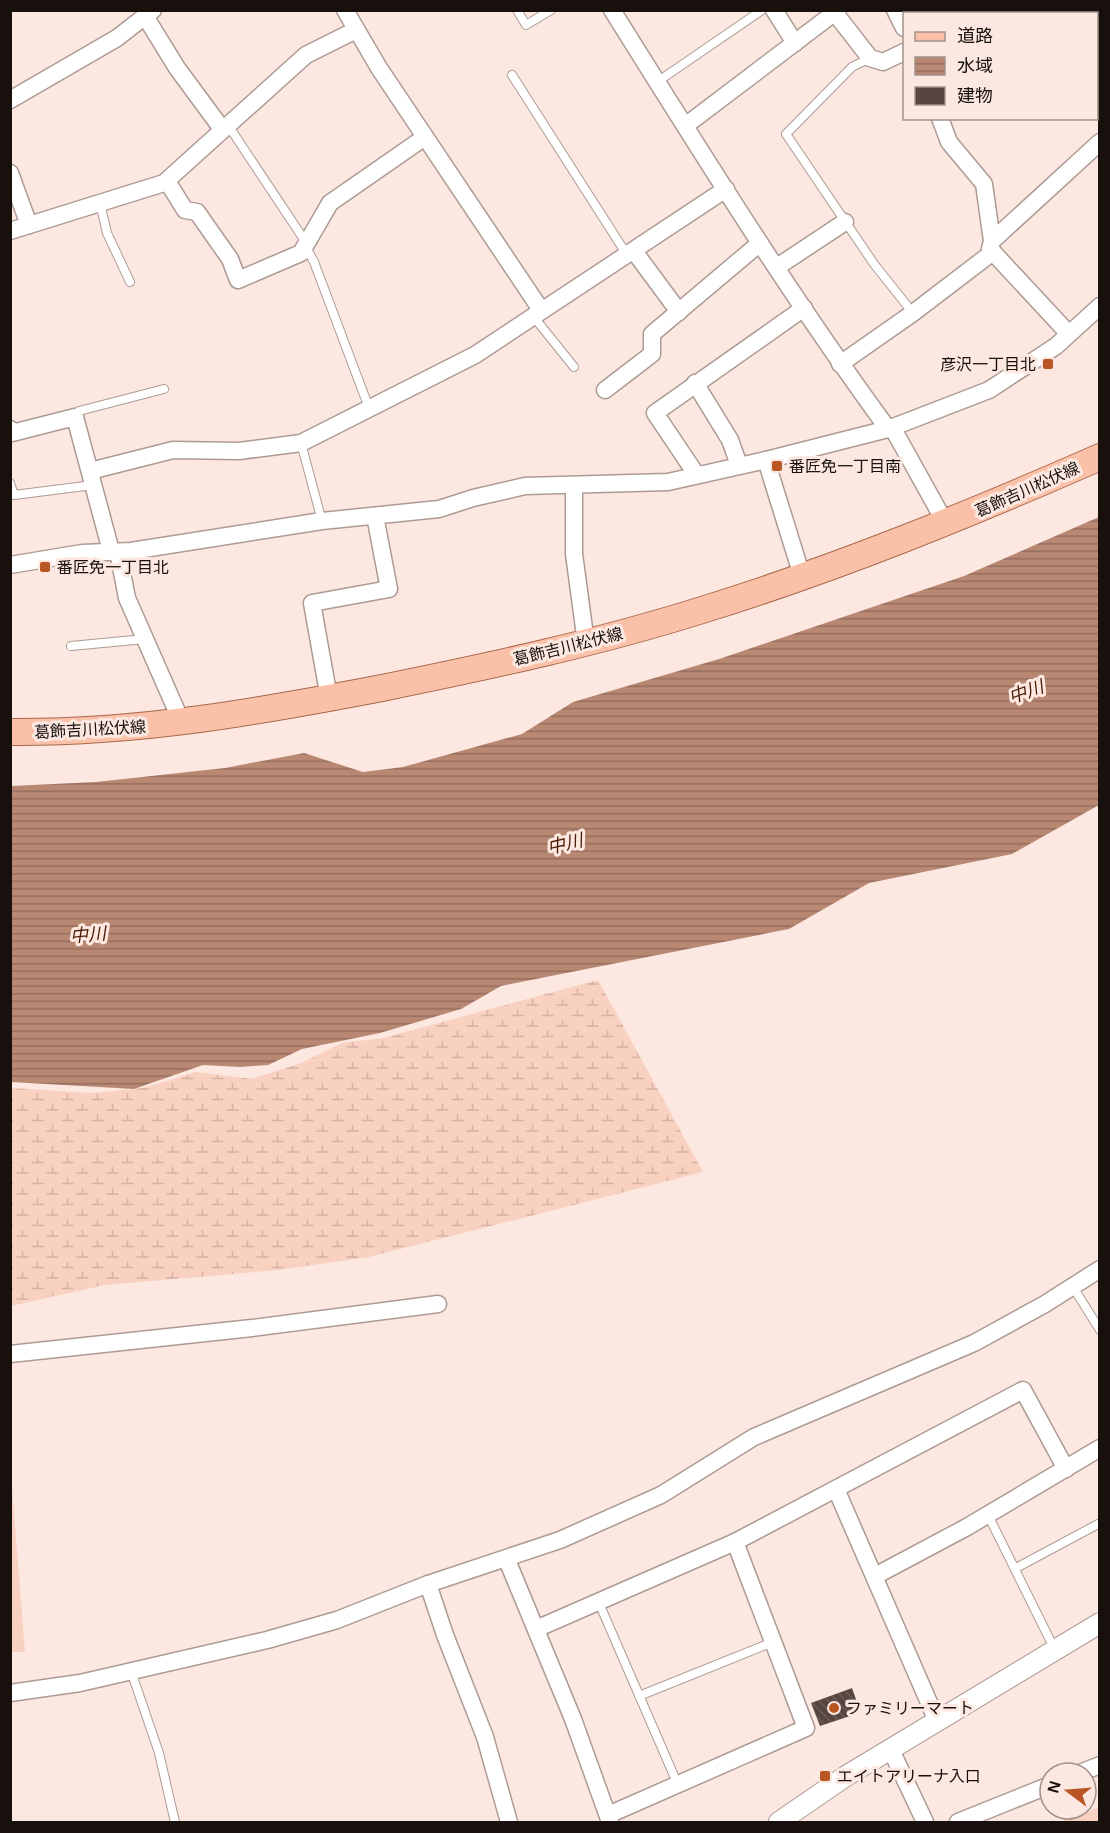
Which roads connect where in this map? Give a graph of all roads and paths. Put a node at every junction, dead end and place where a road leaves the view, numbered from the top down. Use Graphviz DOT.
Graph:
graph roads {
  1 [pos="345,10"];
  2 [pos="517,10"];
  3 [pos="551,10"];
  4 [pos="612,10"];
  5 [pos="762,10"];
  6 [pos="774,10"];
  7 [pos="895,10"];
  8 [pos="836,12"];
  9 [pos="149,13"];
  10 [pos="903,26"];
  11 [pos="356,30"];
  12 [pos="795,43"];
  13 [pos="903,52"];
  14 [pos="870,58"];
  15 [pos="512,75"];
  16 [pos="657,82"];
  17 [pos="10,100"];
  18 [pos="941,120"];
  19 [pos="685,126"];
  20 [pos="225,127"];
  21 [pos="425,137"];
  22 [pos="1100,142"];
  23 [pos="10,173"];
  24 [pos="167,181"];
  25 [pos="726,189"];
  26 [pos="100,203"];
  27 [pos="845,222"];
  28 [pos="29,225"];
  29 [pos="10,231"];
  30 [pos="760,243"];
  31 [pos="307,246"];
  32 [pos="992,246"];
  33 [pos="630,253"];
  34 [pos="777,267"];
  35 [pos="130,282"];
  36 [pos="1100,306"];
  37 [pos="804,308"];
  38 [pos="679,312"];
  39 [pos="537,313"];
  40 [pos="913,313"];
  41 [pos="1069,334"];
  42 [pos="840,364"];
  43 [pos="574,367"];
  44 [pos="695,383"];
  45 [pos="164,389"];
  46 [pos="605,390"];
  47 [pos="369,408"];
  48 [pos="75,417"];
  49 [pos="890,428"];
  50 [pos="11,432"];
  51 [pos="301,443"];
  52 [pos="1100,457"];
  53 [pos="766,460"];
  54 [pos="739,465"];
  55 [pos="696,474"];
  56 [pos="91,478"];
  57 [pos="10,483"];
  58 [pos="574,485"];
  59 [pos="12,495"];
  60 [pos="375,516"];
  61 [pos="322,521"];
  62 [pos="946,524"];
  63 [pos="114,551"];
  64 [pos="10,565"];
  65 [pos="802,576"];
  66 [pos="145,639"];
  67 [pos="586,643"];
  68 [pos="71,646"];
  69 [pos="328,698"];
  70 [pos="182,723"];
  71 [pos="10,732"];
  72 [pos="1100,1269"];
  73 [pos="1072,1287"];
  74 [pos="438,1304"];
  75 [pos="1100,1330"];
  76 [pos="10,1354"];
  77 [pos="1100,1448"];
  78 [pos="1066,1469"];
  79 [pos="836,1490"];
  80 [pos="988,1515"];
  81 [pos="1100,1523"];
  82 [pos="735,1542"];
  83 [pos="507,1560"];
  84 [pos="1016,1568"];
  85 [pos="875,1576"];
  86 [pos="428,1584"];
  87 [pos="599,1603"];
  88 [pos="1100,1623"];
  89 [pos="536,1629"];
  90 [pos="773,1642"];
  91 [pos="1055,1650"];
  92 [pos="131,1671"];
  93 [pos="10,1693"];
  94 [pos="639,1696"];
  95 [pos="937,1721"];
  96 [pos="891,1750"];
  97 [pos="678,1785"];
  98 [pos="1038,1790"];
  99 [pos="609,1819"];
  100 [pos="175,1822"];
  101 [pos="508,1822"];
  102 [pos="779,1822"];
  103 [pos="925,1822"];
  104 [pos="958,1822"];
  1 -- 11 [label="street"];
  2 -- 3 [label="lane"];
  4 -- 16 [label="street"];
  5 -- 16 [label="lane"];
  6 -- 12 [label="street"];
  7 -- 10 [label="street"];
  8 -- 12 [label="street"];
  8 -- 14 [label="street"];
  9 -- 17 [label="street"];
  9 -- 20 [label="street"];
  11 -- 20 [label="street"];
  11 -- 21 [label="street"];
  12 -- 19 [label="street"];
  13 -- 14 [label="street"];
  14 -- 27 [label="lane"];
  15 -- 33 [label="lane"];
  16 -- 19 [label="street"];
  18 -- 32 [label="street"];
  19 -- 25 [label="street"];
  20 -- 24 [label="street"];
  20 -- 31 [label="lane"];
  21 -- 31 [label="street"];
  21 -- 39 [label="street"];
  22 -- 32 [label="street"];
  23 -- 28 [label="street"];
  24 -- 26 [label="street"];
  24 -- 31 [label="street"];
  25 -- 30 [label="street"];
  25 -- 33 [label="street"];
  26 -- 28 [label="street"];
  26 -- 35 [label="lane"];
  27 -- 34 [label="street"];
  27 -- 40 [label="lane"];
  28 -- 29 [label="street"];
  30 -- 34 [label="street"];
  30 -- 38 [label="street"];
  31 -- 47 [label="lane"];
  32 -- 40 [label="street"];
  32 -- 41 [label="street"];
  33 -- 38 [label="street"];
  33 -- 39 [label="street"];
  34 -- 37 [label="street"];
  36 -- 41 [label="street"];
  37 -- 42 [label="street"];
  37 -- 44 [label="street"];
  38 -- 46 [label="street"];
  39 -- 43 [label="lane"];
  39 -- 47 [label="street"];
  40 -- 42 [label="street"];
  41 -- 49 [label="street"];
  42 -- 49 [label="street"];
  44 -- 54 [label="street"];
  44 -- 55 [label="street"];
  45 -- 48 [label="lane"];
  47 -- 51 [label="street"];
  48 -- 50 [label="street"];
  48 -- 56 [label="street"];
  49 -- 53 [label="street"];
  49 -- 62 [label="street"];
  51 -- 56 [label="street"];
  51 -- 61 [label="lane"];
  52 -- 62 [label="main road, 葛飾吉川松伏線"];
  53 -- 54 [label="street"];
  53 -- 65 [label="street"];
  54 -- 55 [label="street"];
  55 -- 58 [label="street"];
  56 -- 59 [label="lane"];
  56 -- 63 [label="street"];
  57 -- 59 [label="lane"];
  58 -- 60 [label="street"];
  58 -- 67 [label="street"];
  60 -- 61 [label="street"];
  60 -- 69 [label="street"];
  61 -- 63 [label="street"];
  62 -- 65 [label="main road, 葛飾吉川松伏線"];
  63 -- 64 [label="street"];
  63 -- 66 [label="street"];
  65 -- 67 [label="main road, 葛飾吉川松伏線"];
  66 -- 68 [label="lane"];
  66 -- 70 [label="street"];
  67 -- 69 [label="main road, 葛飾吉川松伏線"];
  69 -- 70 [label="main road, 葛飾吉川松伏線"];
  70 -- 71 [label="main road, 葛飾吉川松伏線"];
  72 -- 73 [label="street"];
  73 -- 75 [label="lane"];
  73 -- 83 [label="street"];
  74 -- 76 [label="street"];
  77 -- 78 [label="street"];
  78 -- 79 [label="street"];
  78 -- 80 [label="street"];
  79 -- 82 [label="street"];
  79 -- 85 [label="street"];
  80 -- 84 [label="lane"];
  80 -- 85 [label="street"];
  81 -- 84 [label="lane"];
  82 -- 87 [label="street"];
  82 -- 90 [label="street"];
  83 -- 86 [label="street"];
  83 -- 89 [label="street"];
  84 -- 91 [label="lane"];
  85 -- 95 [label="street"];
  86 -- 92 [label="street"];
  86 -- 101 [label="street"];
  87 -- 89 [label="street"];
  87 -- 94 [label="lane"];
  88 -- 91 [label="street"];
  89 -- 99 [label="street"];
  90 -- 94 [label="lane"];
  90 -- 97 [label="street"];
  91 -- 95 [label="street"];
  92 -- 93 [label="street"];
  92 -- 100 [label="lane"];
  94 -- 97 [label="lane"];
  95 -- 96 [label="street"];
  96 -- 102 [label="street"];
  96 -- 103 [label="street"];
  97 -- 99 [label="street"];
  98 -- 104 [label="street"];
}
